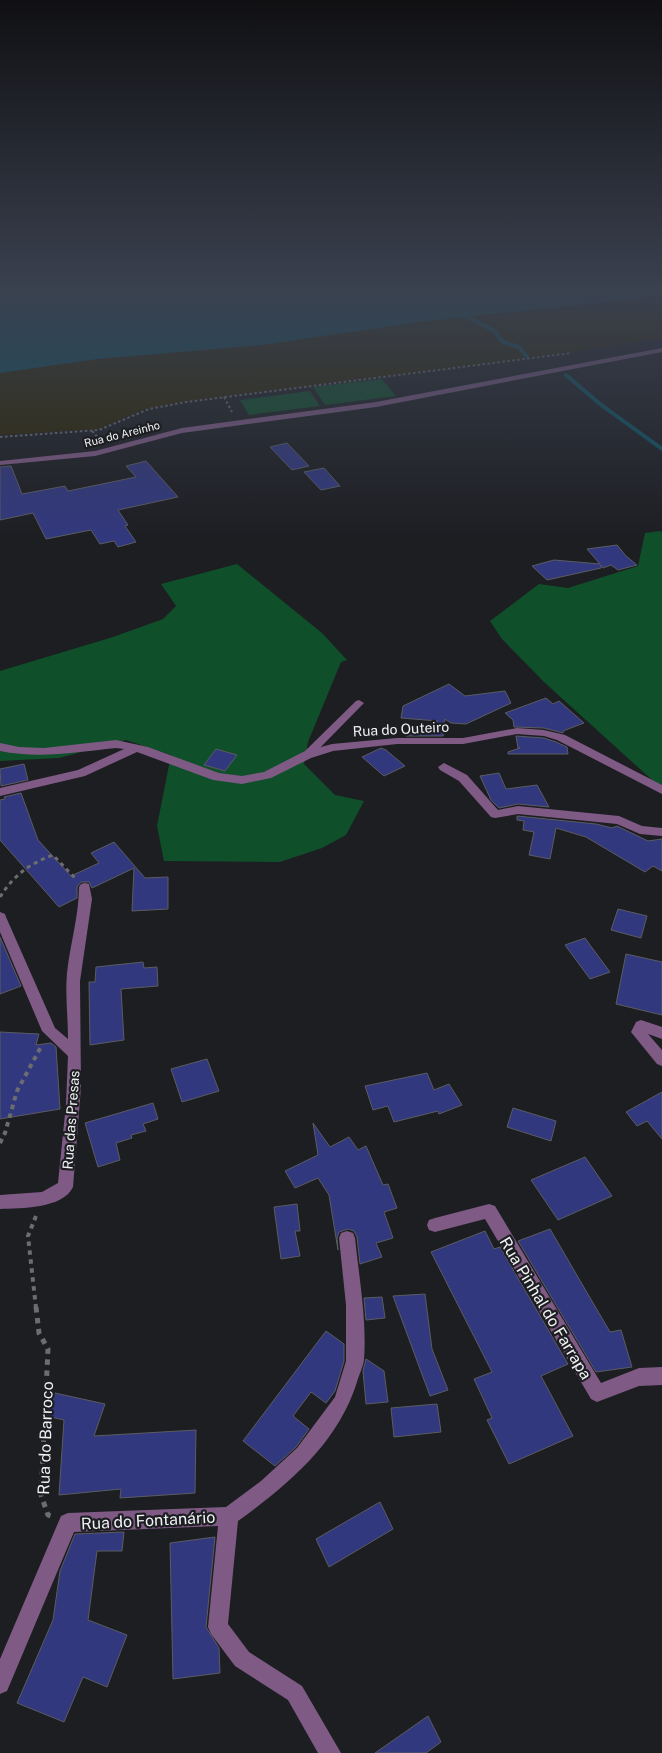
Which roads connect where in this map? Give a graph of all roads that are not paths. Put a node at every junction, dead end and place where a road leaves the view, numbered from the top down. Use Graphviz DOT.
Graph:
graph roads {
  1 [pos="526,375"];
  2 [pos="0,463"];
  3 [pos="359,704"];
  4 [pos="0,747"];
  5 [pos="137,748"];
  6 [pos="307,755"];
  7 [pos="444,767"];
  8 [pos="662,790"];
  9 [pos="0,792"];
  10 [pos="662,832"];
  11 [pos="84,887"];
  12 [pos="0,917"];
  13 [pos="662,1032"];
  14 [pos="75,1054"];
  15 [pos="662,1060"];
  16 [pos="0,1202"];
  17 [pos="435,1224"];
  18 [pos="346,1238"];
  19 [pos="662,1376"];
  20 [pos="229,1516"];
  21 [pos="0,1684"];
  22 [pos="330,1753"];
  1 -- 2 [label="street, Rua do Areinho"];
  3 -- 6 [label="lane"];
  4 -- 5 [label="street, Rua do Outeiro"];
  5 -- 6 [label="street, Rua do Outeiro"];
  5 -- 9 [label="street"];
  6 -- 8 [label="street, Rua do Outeiro"];
  7 -- 10 [label="street"];
  11 -- 14 [label="street"];
  12 -- 14 [label="street, Rua das Presas"];
  13 -- 15 [label="street"];
  14 -- 16 [label="street, Rua das Presas"];
  17 -- 19 [label="street, Rua Pinhal do Farrapa"];
  18 -- 20 [label="street, Rua do Fontanário"];
  20 -- 21 [label="street, Rua do Fontanário"];
  20 -- 22 [label="street"];
}
